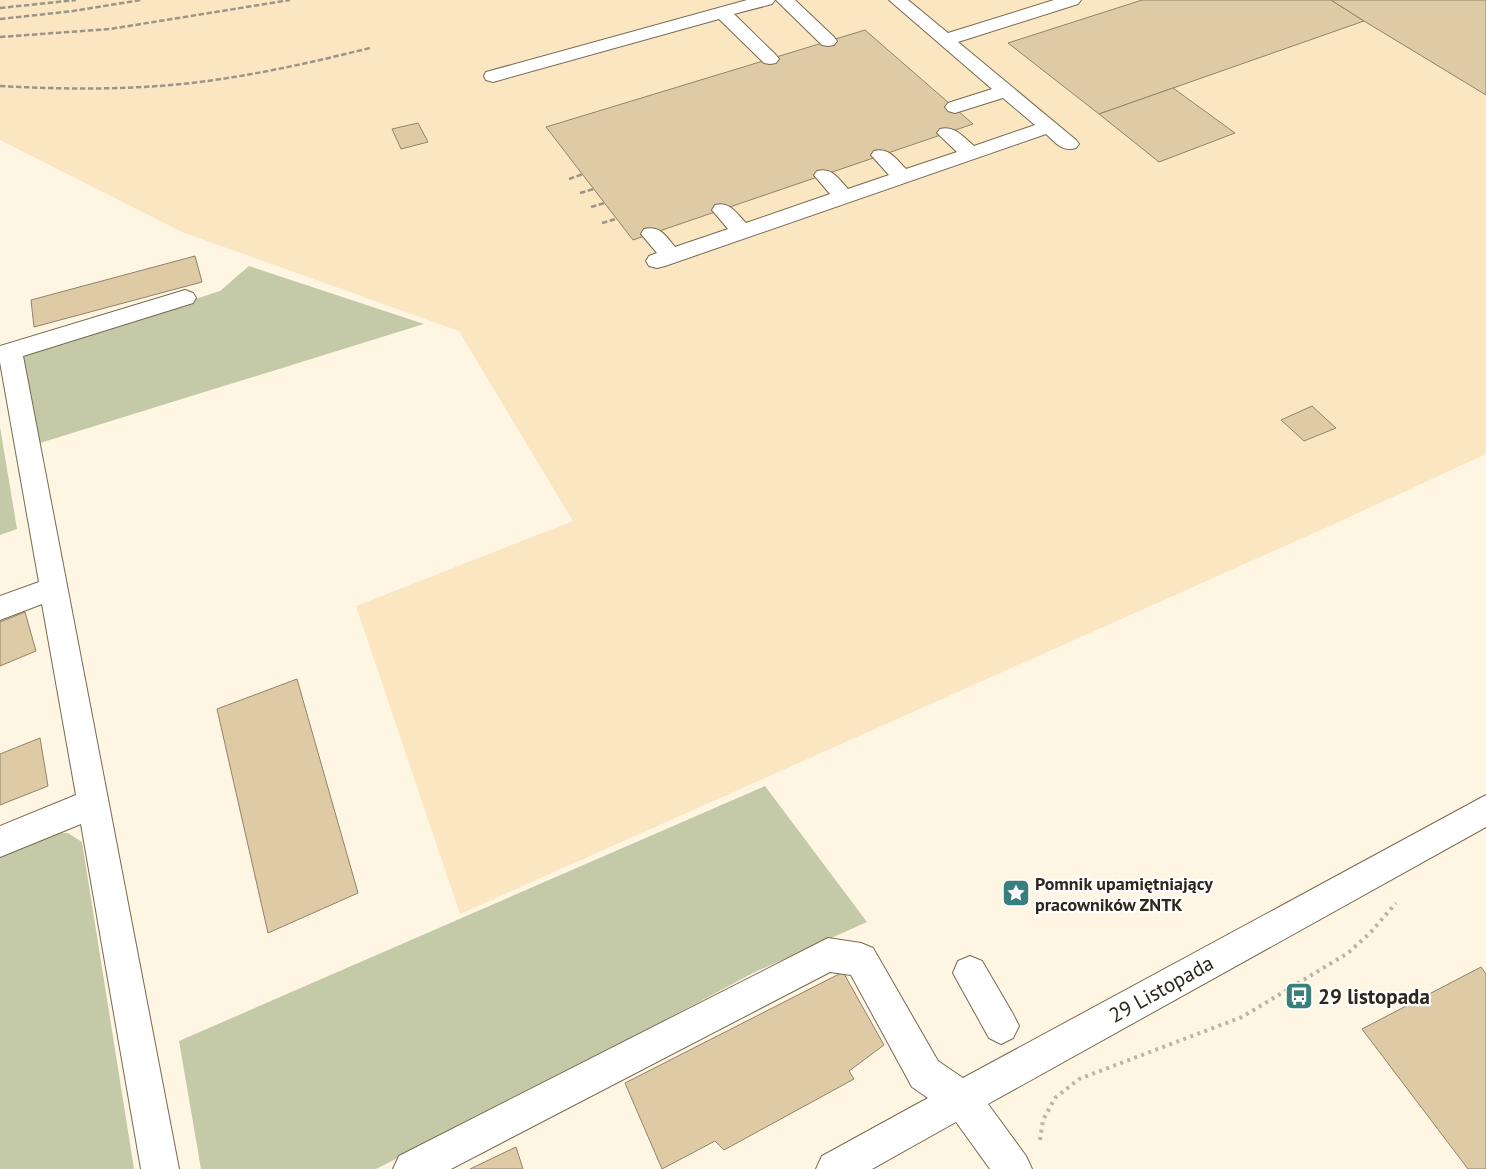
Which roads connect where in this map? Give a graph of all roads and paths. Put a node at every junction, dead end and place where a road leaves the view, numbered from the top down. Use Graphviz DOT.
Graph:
graph roads {
  1 [pos="766,0"];
  2 [pos="785,0"];
  3 [pos="898,0"];
  4 [pos="1072,0"];
  5 [pos="722,12"];
  6 [pos="945,40"];
  7 [pos="828,41"];
  8 [pos="770,59"];
  9 [pos="493,76"];
  10 [pos="1006,91"];
  11 [pos="955,108"];
  12 [pos="1048,126"];
  13 [pos="947,133"];
  14 [pos="1069,144"];
  15 [pos="970,154"];
  16 [pos="881,156"];
  17 [pos="824,175"];
  18 [pos="903,176"];
  19 [pos="844,197"];
  20 [pos="722,210"];
  21 [pos="742,232"];
  22 [pos="652,234"];
  23 [pos="185,298"];
  24 [pos="5,352"];
  25 [pos="53,588"];
  26 [pos="0,608"];
  27 [pos="94,803"];
  28 [pos="1486,810"];
  29 [pos="0,842"];
  30 [pos="1397,902"];
  31 [pos="970,973"];
  32 [pos="1001,1026"];
  33 [pos="962,1099"];
  34 [pos="1040,1146"];
  35 [pos="160,1169"];
  36 [pos="412,1169"];
  37 [pos="835,1169"];
  38 [pos="1013,1169"];
  1 -- 5 [label="street"];
  2 -- 7 [label="street"];
  3 -- 6 [label="street"];
  4 -- 6 [label="street"];
  5 -- 8 [label="street"];
  5 -- 9 [label="street"];
  6 -- 10 [label="street"];
  10 -- 11 [label="street"];
  10 -- 12 [label="street"];
  12 -- 14 [label="street"];
  12 -- 15 [label="street"];
  13 -- 15 [label="street"];
  15 -- 18 [label="street"];
  16 -- 18 [label="street"];
  17 -- 19 [label="street"];
  18 -- 19 [label="street"];
  19 -- 21 [label="street"];
  20 -- 21 [label="street"];
  21 -- 22 [label="street"];
  23 -- 24 [label="street"];
  24 -- 25 [label="street"];
  25 -- 26 [label="street"];
  25 -- 27 [label="street"];
  27 -- 29 [label="street"];
  27 -- 35 [label="street"];
  28 -- 33 [label="street, 29 Listopada"];
  30 -- 34 [label="path"];
  31 -- 32 [label="street"];
  33 -- 36 [label="street"];
  33 -- 37 [label="street, 29 Listopada"];
  33 -- 38 [label="street"];
}
